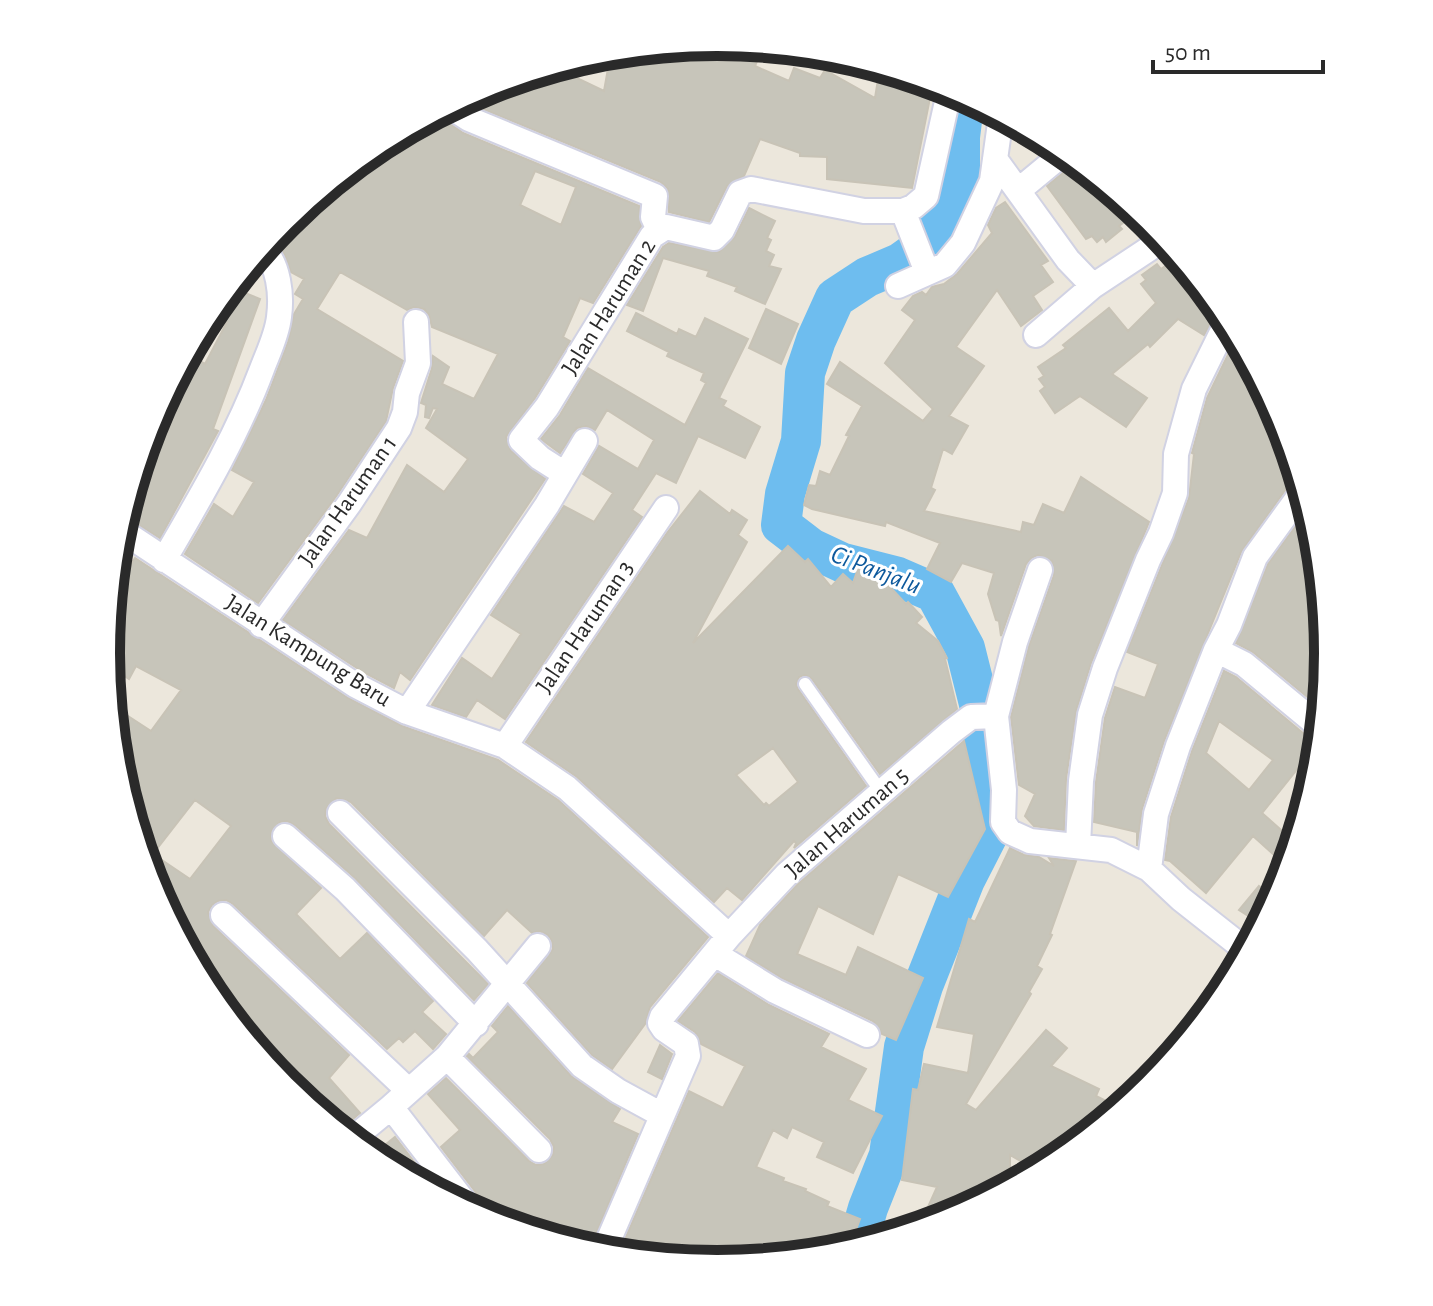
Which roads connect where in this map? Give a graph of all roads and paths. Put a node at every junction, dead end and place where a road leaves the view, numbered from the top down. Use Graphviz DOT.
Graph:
graph roads {
  1 [pos="947,102"];
  2 [pos="461,114"];
  3 [pos="999,128"];
  4 [pos="995,159"];
  5 [pos="1054,161"];
  6 [pos="1019,190"];
  7 [pos="906,219"];
  8 [pos="659,230"];
  9 [pos="1153,246"];
  10 [pos="269,258"];
  11 [pos="924,264"];
  12 [pos="898,286"];
  13 [pos="1093,286"];
  14 [pos="416,322"];
  15 [pos="1221,334"];
  16 [pos="1036,335"];
  17 [pos="585,441"];
  18 [pos="565,474"];
  19 [pos="1294,503"];
  20 [pos="666,508"];
  21 [pos="131,537"];
  22 [pos="164,560"];
  23 [pos="1040,570"];
  24 [pos="261,625"];
  25 [pos="1216,650"];
  26 [pos="805,684"];
  27 [pos="407,712"];
  28 [pos="986,717"];
  29 [pos="1309,718"];
  30 [pos="505,746"];
  31 [pos="882,793"];
  32 [pos="340,813"];
  33 [pos="285,836"];
  34 [pos="1078,846"];
  35 [pos="1149,869"];
  36 [pos="223,915"];
  37 [pos="1238,944"];
  38 [pos="722,945"];
  39 [pos="538,946"];
  40 [pos="507,985"];
  41 [pos="476,1024"];
  42 [pos="867,1035"];
  43 [pos="447,1057"];
  44 [pos="409,1091"];
  45 [pos="391,1107"];
  46 [pos="662,1115"];
  47 [pos="361,1132"];
  48 [pos="539,1150"];
  49 [pos="454,1189"];
  50 [pos="612,1241"];
  1 -- 7 [label="street"];
  2 -- 8 [label="street"];
  3 -- 4 [label="street"];
  4 -- 6 [label="street"];
  4 -- 11 [label="street"];
  5 -- 6 [label="street"];
  6 -- 13 [label="street"];
  7 -- 8 [label="street, Jalan Haruman 2"];
  7 -- 11 [label="street"];
  8 -- 18 [label="street, Jalan Haruman 2"];
  9 -- 13 [label="street"];
  10 -- 22 [label="street"];
  11 -- 12 [label="street"];
  13 -- 16 [label="street"];
  14 -- 24 [label="street, Jalan Haruman 1"];
  15 -- 34 [label="street"];
  17 -- 18 [label="street"];
  18 -- 27 [label="street"];
  19 -- 25 [label="street"];
  20 -- 30 [label="street, Jalan Haruman 3"];
  21 -- 22 [label="street, Jalan Kampung Baru"];
  22 -- 24 [label="street, Jalan Kampung Baru"];
  23 -- 28 [label="street"];
  24 -- 27 [label="street, Jalan Kampung Baru"];
  25 -- 29 [label="street"];
  25 -- 35 [label="street"];
  26 -- 31 [label="lane"];
  27 -- 30 [label="street, Jalan Kampung Baru"];
  28 -- 31 [label="street, Jalan Haruman 5"];
  28 -- 34 [label="street"];
  30 -- 38 [label="street, Jalan Kampung Baru"];
  31 -- 38 [label="street, Jalan Haruman 5"];
  32 -- 40 [label="street"];
  33 -- 41 [label="street"];
  34 -- 35 [label="street"];
  35 -- 37 [label="street"];
  36 -- 44 [label="street"];
  38 -- 42 [label="street, Jalan Kampung Baru"];
  38 -- 46 [label="street, Jalan Haruman 5"];
  39 -- 40 [label="street"];
  40 -- 41 [label="street"];
  40 -- 46 [label="street"];
  41 -- 43 [label="street"];
  43 -- 44 [label="street"];
  43 -- 48 [label="street"];
  44 -- 45 [label="street"];
  45 -- 47 [label="street"];
  45 -- 49 [label="street"];
  46 -- 50 [label="street"];
}
